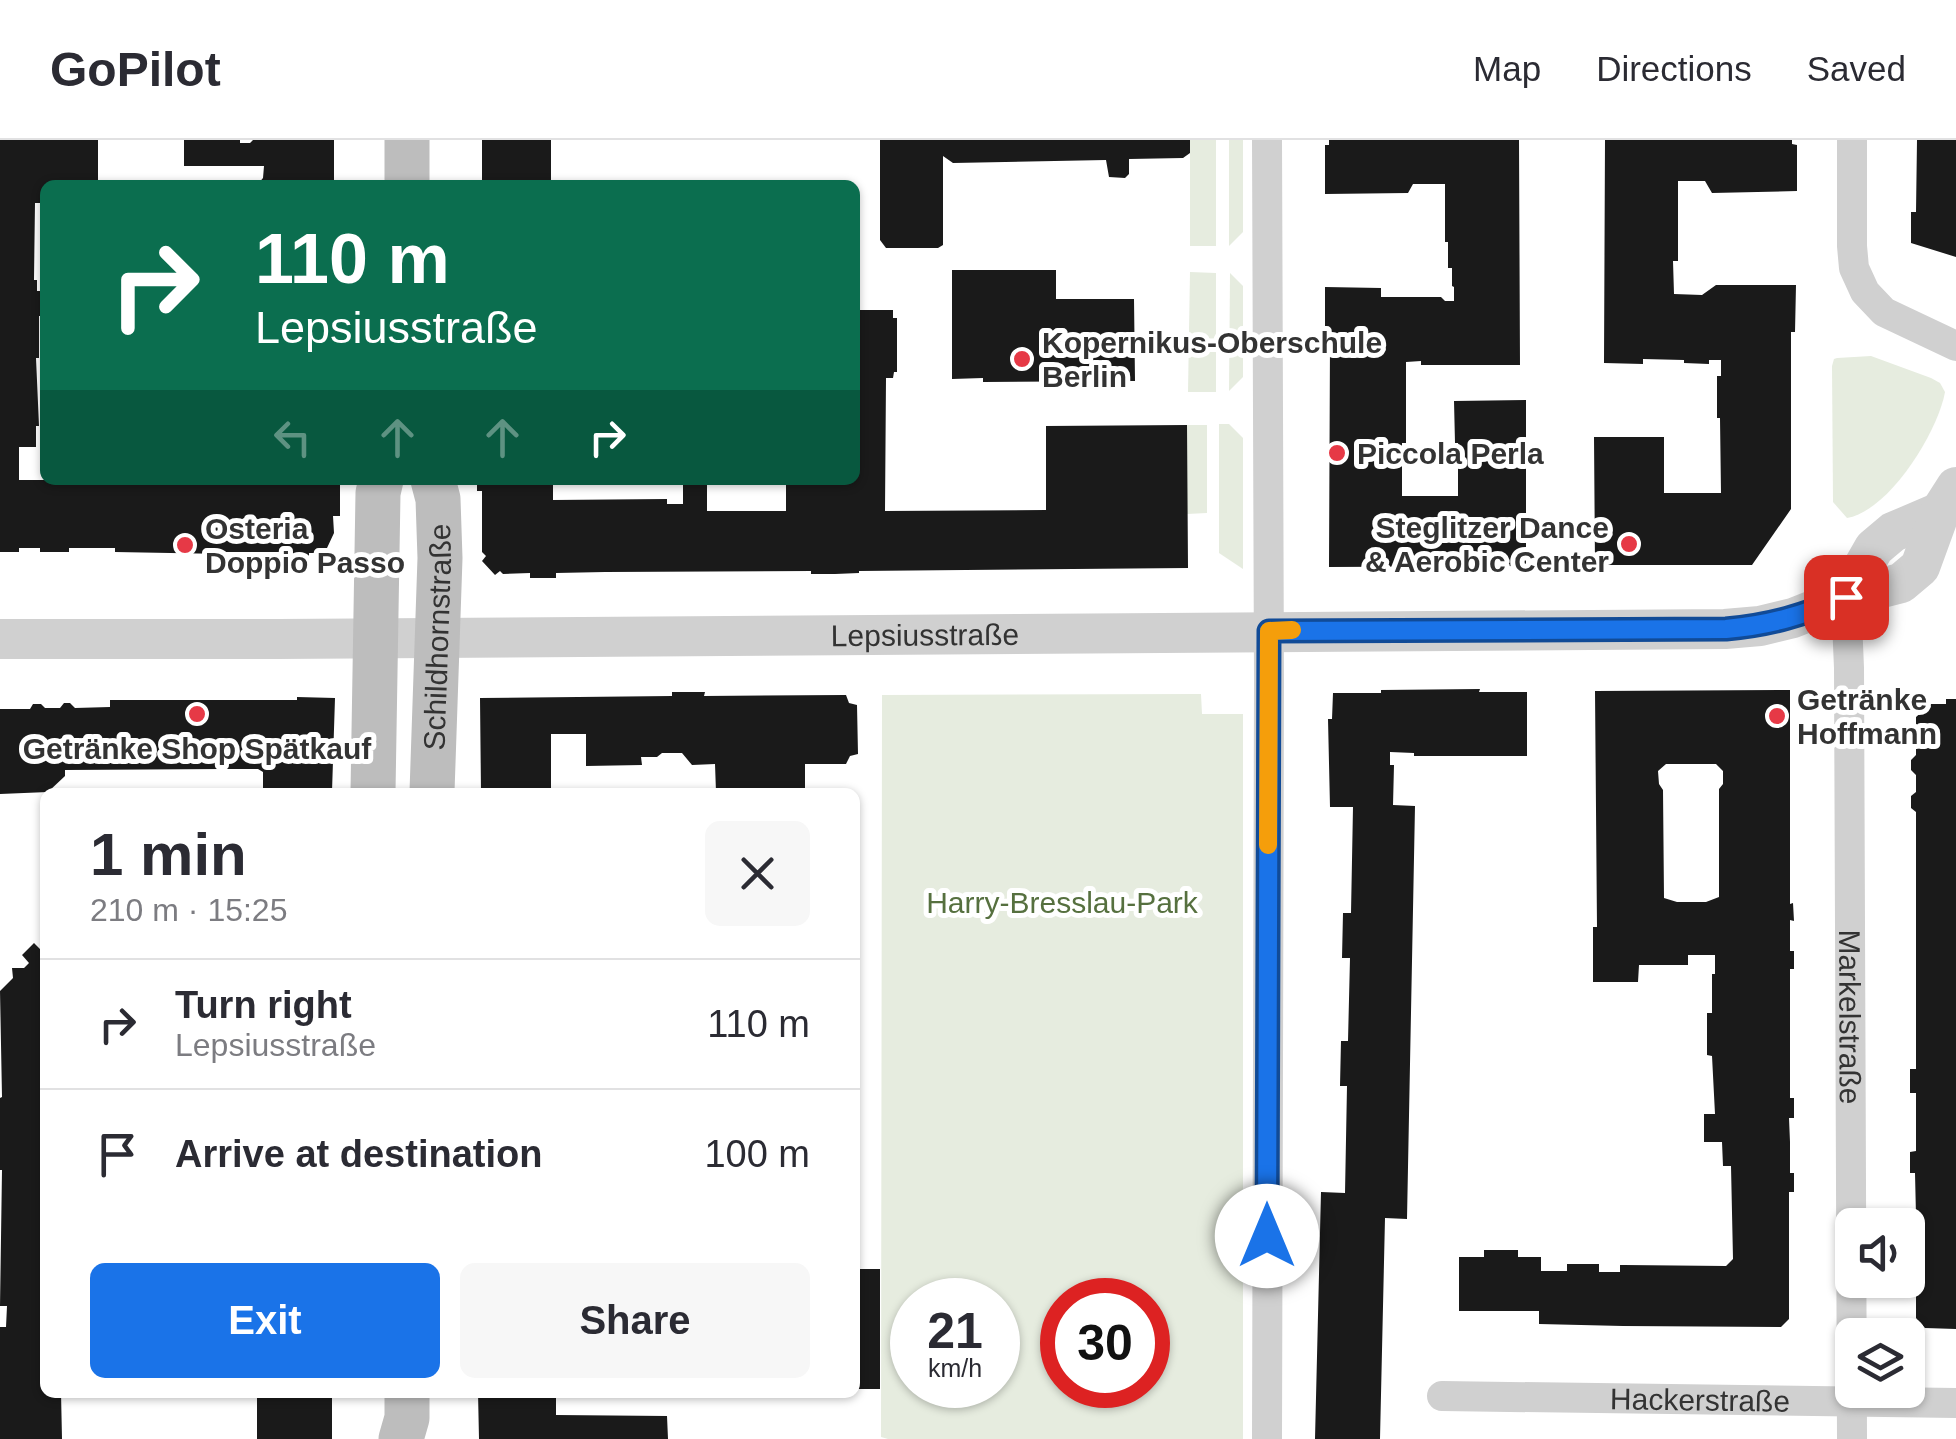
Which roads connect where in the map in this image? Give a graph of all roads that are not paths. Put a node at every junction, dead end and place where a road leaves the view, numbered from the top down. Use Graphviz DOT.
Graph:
graph roads {
  1 [pos="407,140"];
  2 [pos="1266,140"];
  3 [pos="1852,140"];
  4 [pos="407,180"];
  5 [pos="1956,346"];
  6 [pos="380,485"];
  7 [pos="434,485"];
  8 [pos="1948,500"];
  9 [pos="1846,597"];
  10 [pos="1269,631"];
  11 [pos="376,638"];
  12 [pos="437,638"];
  13 [pos="0,639"];
  14 [pos="374,788"];
  15 [pos="432,788"];
  16 [pos="1852,1318"];
  17 [pos="1442,1396"];
  18 [pos="1835,1402"];
  19 [pos="1925,1403"];
  20 [pos="1956,1403"];
  21 [pos="1852,1408"];
  22 [pos="1266,1439"];
  23 [pos="1852,1439"];
  1 -- 4 [label="main road"];
  2 -- 10 [label="street"];
  3 -- 5 [label="street"];
  6 -- 11 [label="main road, Schildhornstraße"];
  7 -- 12 [label="main road, Schildhornstraße"];
  8 -- 9 [label="street"];
  9 -- 10 [label="street, Lepsiusstraße"];
  9 -- 16 [label="street, Markelstraße"];
  10 -- 12 [label="street, Lepsiusstraße"];
  10 -- 22 [label="street"];
  11 -- 12 [label="street, Lepsiusstraße"];
  11 -- 13 [label="street, Lepsiusstraße"];
  11 -- 14 [label="main road, Schildhornstraße"];
  12 -- 15 [label="main road, Schildhornstraße"];
  17 -- 18 [label="street, Hackerstraße"];
  19 -- 20 [label="street, Hackerstraße"];
  21 -- 23 [label="street, Markelstraße"];
}
